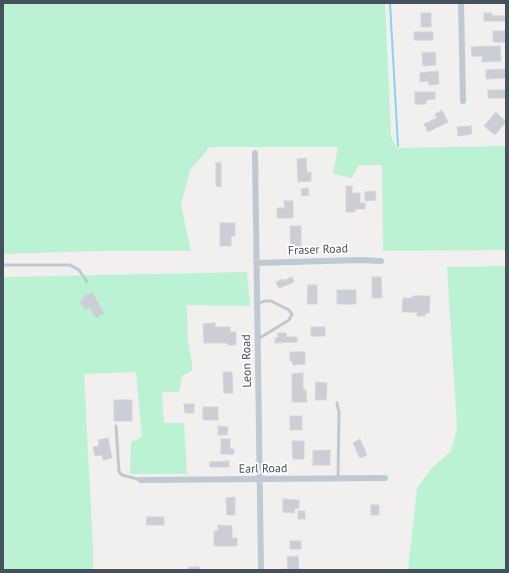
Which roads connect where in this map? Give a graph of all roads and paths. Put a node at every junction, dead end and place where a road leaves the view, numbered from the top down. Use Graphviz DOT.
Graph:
graph roads {
  1 [pos="461,3"];
  2 [pos="463,101"];
  3 [pos="255,153"];
  4 [pos="381,262"];
  5 [pos="256,263"];
  6 [pos="3,265"];
  7 [pos="87,282"];
  8 [pos="258,304"];
  9 [pos="258,339"];
  10 [pos="337,403"];
  11 [pos="116,426"];
  12 [pos="385,478"];
  13 [pos="338,479"];
  14 [pos="141,480"];
  15 [pos="259,480"];
  16 [pos="261,570"];
  1 -- 2 [label="street"];
  3 -- 5 [label="street, Leon Road"];
  4 -- 5 [label="street, Fraser Road"];
  5 -- 8 [label="street, Leon Road"];
  6 -- 7 [label="lane"];
  8 -- 9 [label="street, Leon Road"];
  8 -- 9 [label="lane"];
  9 -- 15 [label="street, Leon Road"];
  10 -- 13 [label="lane"];
  11 -- 14 [label="lane"];
  12 -- 13 [label="street, Earl Road"];
  13 -- 15 [label="street, Earl Road"];
  14 -- 15 [label="street, Earl Road"];
  15 -- 16 [label="street, Leon Road"];
}
